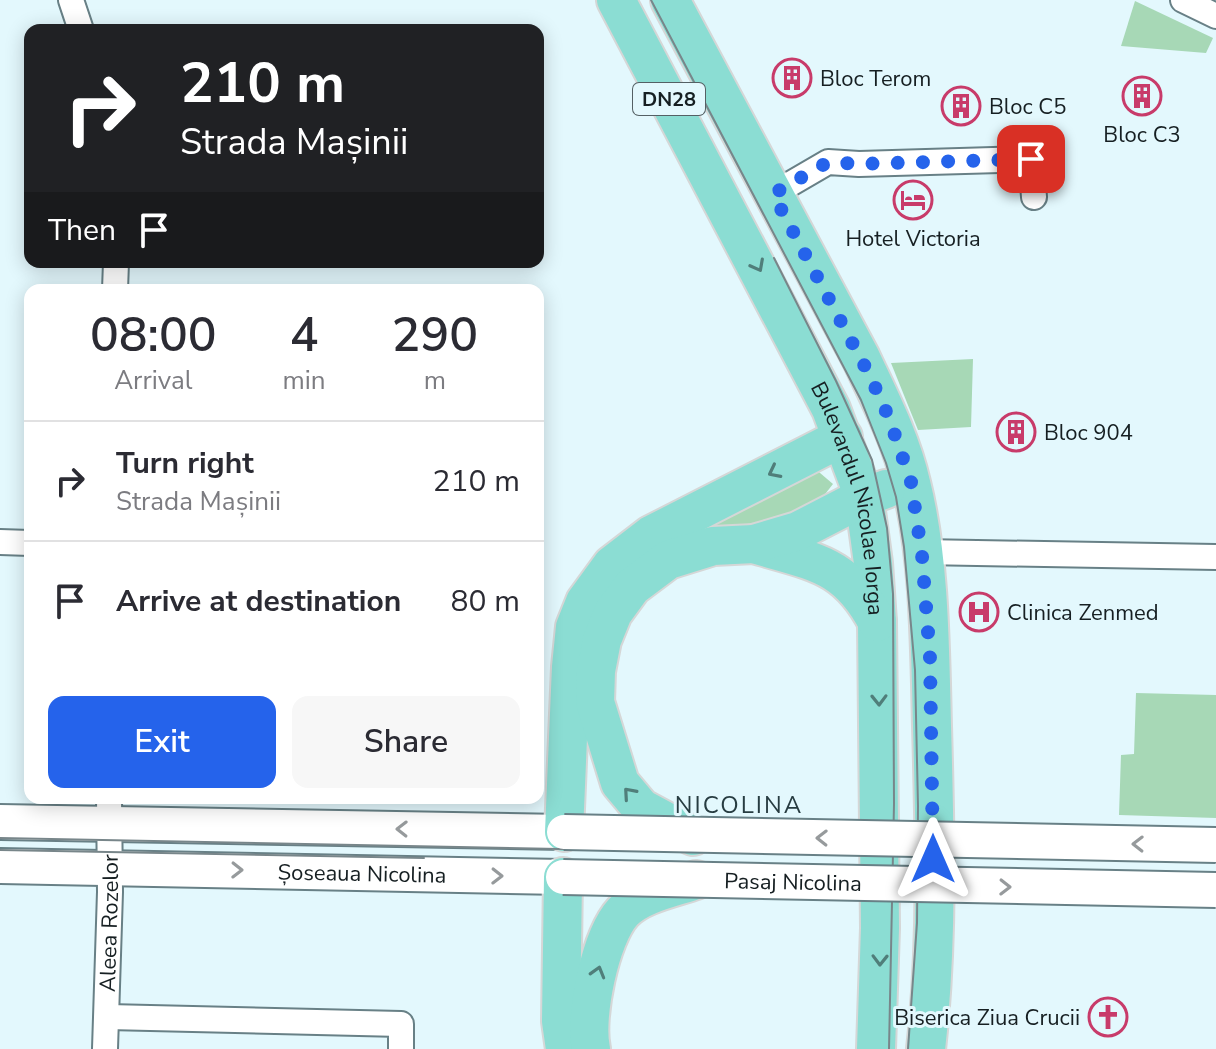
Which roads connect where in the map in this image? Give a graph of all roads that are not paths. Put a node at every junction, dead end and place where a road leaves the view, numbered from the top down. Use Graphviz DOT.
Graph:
graph roads {
  1 [pos="71,0"];
  2 [pos="616,0"];
  3 [pos="670,0"];
  4 [pos="1183,0"];
  5 [pos="1216,16"];
  6 [pos="79,24"];
  7 [pos="773,194"];
  8 [pos="1034,197"];
  9 [pos="843,437"];
  10 [pos="911,482"];
  11 [pos="864,497"];
  12 [pos="0,542"];
  13 [pos="24,543"];
  14 [pos="754,544"];
  15 [pos="922,552"];
  16 [pos="1216,557"];
  17 [pos="877,622"];
  18 [pos="592,625"];
  19 [pos="108,810"];
  20 [pos="0,822"];
  21 [pos="564,832"];
  22 [pos="693,836"];
  23 [pos="1216,845"];
  24 [pos="0,866"];
  25 [pos="110,869"];
  26 [pos="563,877"];
  27 [pos="696,880"];
  28 [pos="1216,890"];
  29 [pos="108,1017"];
  30 [pos="105,1049"];
  31 [pos="401,1049"];
  32 [pos="565,1049"];
  33 [pos="591,1049"];
  34 [pos="876,1049"];
  35 [pos="926,1049"];
  1 -- 6 [label="street"];
  2 -- 9 [label="main road, Bulevardul Nicolae Iorga / DN28, one-way"];
  3 -- 7 [label="main road, DN28"];
  4 -- 5 [label="street"];
  7 -- 8 [label="street"];
  7 -- 10 [label="main road, DN28"];
  9 -- 11 [label="main road, Bulevardul Nicolae Iorga / DN28"];
  9 -- 18 [label="main road, one-way"];
  10 -- 11 [label="main road"];
  10 -- 15 [label="main road, DN28"];
  11 -- 14 [label="main road"];
  11 -- 17 [label="main road, Bulevardul Nicolae Iorga / DN28"];
  12 -- 13 [label="street"];
  14 -- 17 [label="main road"];
  14 -- 18 [label="main road"];
  15 -- 16 [label="street"];
  15 -- 35 [label="main road, DN28"];
  17 -- 34 [label="main road, Bulevardul Nicolae Iorga / DN28, one-way"];
  18 -- 21 [label="main road"];
  22 -- 18 [label="main road, one-way"];
  19 -- 20 [label="main road, Șoseaua Nicolina"];
  21 -- 19 [label="main road, Șoseaua Nicolina, one-way"];
  19 -- 25 [label="street, Aleea Rozelor"];
  21 -- 22 [label="main road, Pasaj Nicolina, bridge"];
  23 -- 22 [label="main road, Pasaj Nicolina, one-way, bridge"];
  24 -- 25 [label="main road, Șoseaua Nicolina"];
  25 -- 26 [label="main road, Șoseaua Nicolina, one-way"];
  25 -- 29 [label="street, Aleea Rozelor"];
  26 -- 27 [label="main road, Pasaj Nicolina, bridge"];
  26 -- 32 [label="main road"];
  27 -- 28 [label="main road, Pasaj Nicolina, one-way, bridge"];
  33 -- 27 [label="main road, one-way"];
  29 -- 30 [label="street, Aleea Rozelor"];
  29 -- 31 [label="street"];
}
